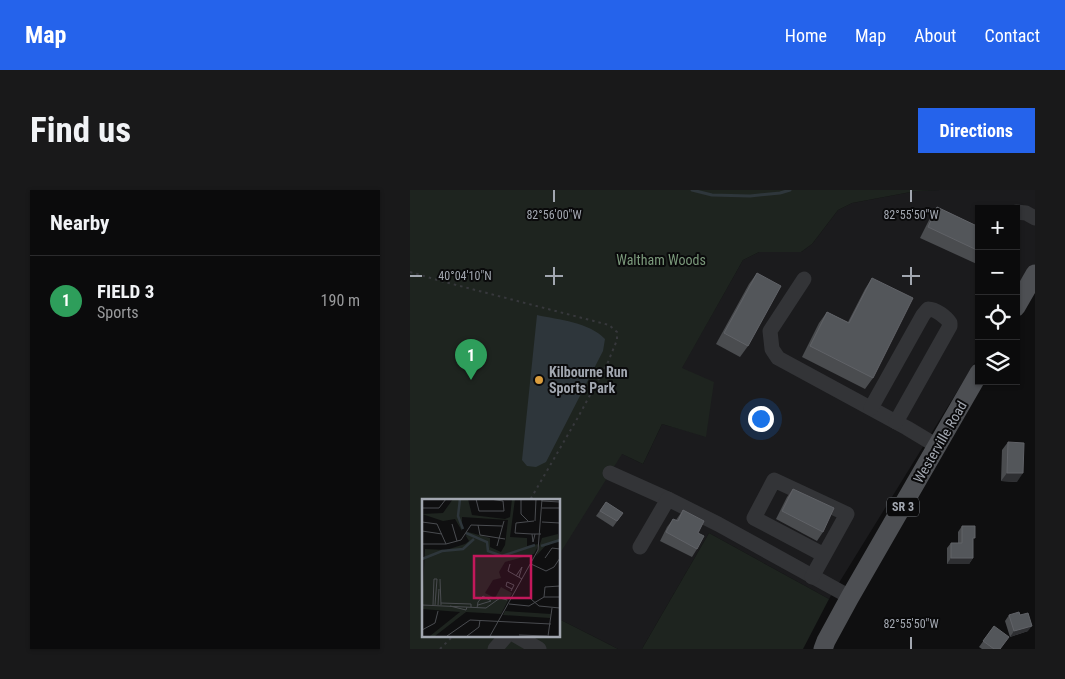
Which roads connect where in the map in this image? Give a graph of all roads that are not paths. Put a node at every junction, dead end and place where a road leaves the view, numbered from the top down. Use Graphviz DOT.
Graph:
graph roads {
  1 [pos="1020,212"];
  2 [pos="1035,218"];
  3 [pos="804,279"];
  4 [pos="1033,282"];
  5 [pos="1020,301"];
  6 [pos="975,380"];
  7 [pos="871,408"];
  8 [pos="896,422"];
  9 [pos="937,446"];
  10 [pos="610,473"];
  11 [pos="668,499"];
  12 [pos="640,548"];
  13 [pos="824,555"];
  14 [pos="812,576"];
  15 [pos="850,597"];
  16 [pos="505,637"];
  17 [pos="518,637"];
  18 [pos="822,646"];
  19 [pos="496,649"];
  20 [pos="538,649"];
  1 -- 2 [label="lane"];
  3 -- 7 [label="lane"];
  4 -- 5 [label="main road"];
  6 -- 9 [label="main road, Westerville Road / SR 3"];
  7 -- 8 [label="lane"];
  7 -- 8 [label="lane"];
  8 -- 9 [label="lane"];
  9 -- 15 [label="main road, Westerville Road / SR 3"];
  10 -- 11 [label="lane"];
  11 -- 12 [label="lane"];
  11 -- 14 [label="lane"];
  13 -- 13 [label="lane"];
  13 -- 14 [label="lane"];
  14 -- 15 [label="lane"];
  15 -- 18 [label="main road, Westerville Road / SR 3"];
  16 -- 19 [label="lane"];
  17 -- 20 [label="lane"];
}
